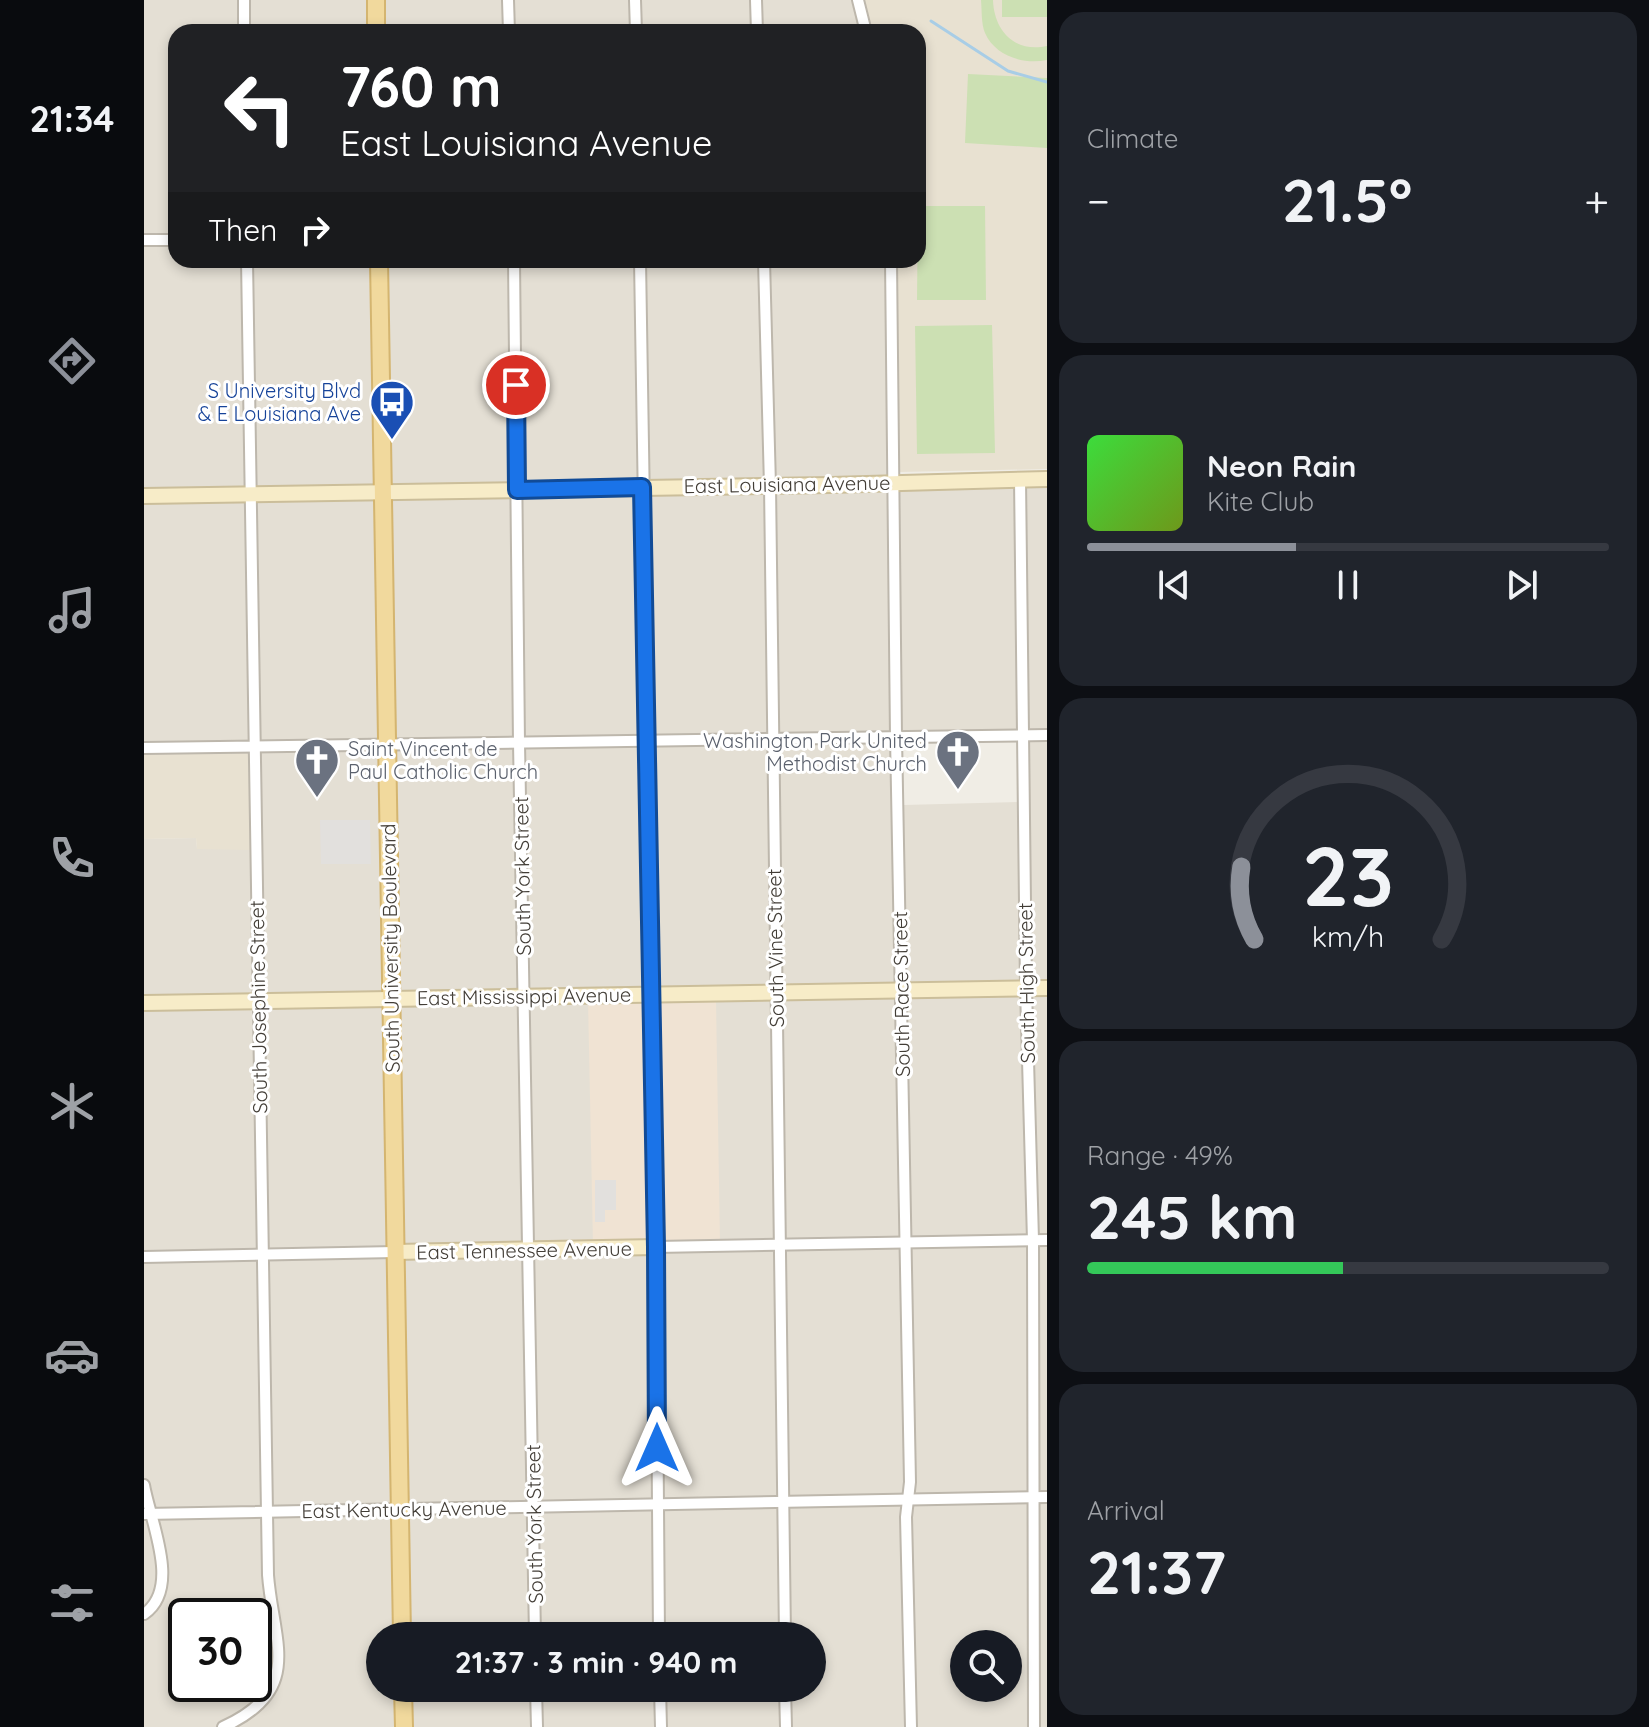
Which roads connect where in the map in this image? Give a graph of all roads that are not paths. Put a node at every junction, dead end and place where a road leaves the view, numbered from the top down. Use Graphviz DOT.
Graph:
graph roads {
  1 [pos="244,0"];
  2 [pos="376,0"];
  3 [pos="508,0"];
  4 [pos="635,0"];
  5 [pos="756,0"];
  6 [pos="858,0"];
  7 [pos="244,24"];
  8 [pos="376,24"];
  9 [pos="509,24"];
  10 [pos="636,24"];
  11 [pos="757,24"];
  12 [pos="864,24"];
  13 [pos="144,240"];
  14 [pos="168,240"];
  15 [pos="247,268"];
  16 [pos="379,268"];
  17 [pos="514,268"];
  18 [pos="640,268"];
  19 [pos="764,268"];
  20 [pos="891,268"];
  21 [pos="1020,479"];
  22 [pos="1047,479"];
  23 [pos="894,482"];
  24 [pos="770,486"];
  25 [pos="642,487"];
  26 [pos="517,490"];
  27 [pos="383,491"];
  28 [pos="249,494"];
  29 [pos="144,496"];
  30 [pos="1022,735"];
  31 [pos="1047,735"];
  32 [pos="896,737"];
  33 [pos="773,739"];
  34 [pos="646,741"];
  35 [pos="519,743"];
  36 [pos="386,744"];
  37 [pos="254,747"];
  38 [pos="144,748"];
  39 [pos="1026,988"];
  40 [pos="1047,988"];
  41 [pos="901,990"];
  42 [pos="776,992"];
  43 [pos="651,993"];
  44 [pos="525,996"];
  45 [pos="390,999"];
  46 [pos="258,1001"];
  47 [pos="144,1003"];
  48 [pos="1033,1240"];
  49 [pos="1047,1240"];
  50 [pos="904,1243"];
  51 [pos="778,1245"];
  52 [pos="656,1247"];
  53 [pos="529,1250"];
  54 [pos="395,1252"];
  55 [pos="263,1255"];
  56 [pos="144,1257"];
  57 [pos="144,1485"];
  58 [pos="1033,1497"];
  59 [pos="1047,1497"];
  60 [pos="908,1500"];
  61 [pos="782,1503"];
  62 [pos="657,1505"];
  63 [pos="533,1506"];
  64 [pos="400,1508"];
  65 [pos="267,1511"];
  66 [pos="147,1514"];
  67 [pos="144,1614"];
  68 [pos="402,1622"];
  69 [pos="535,1622"];
  70 [pos="659,1622"];
  71 [pos="785,1622"];
  72 [pos="403,1702"];
  73 [pos="536,1702"];
  74 [pos="660,1702"];
  75 [pos="785,1702"];
  76 [pos="223,1727"];
  77 [pos="404,1727"];
  78 [pos="537,1727"];
  79 [pos="661,1727"];
  80 [pos="786,1727"];
  81 [pos="911,1727"];
  82 [pos="1034,1727"];
  1 -- 7 [label="street"];
  2 -- 8 [label="main road"];
  3 -- 9 [label="street"];
  4 -- 10 [label="street"];
  5 -- 11 [label="street"];
  6 -- 12 [label="street"];
  13 -- 14 [label="street"];
  15 -- 28 [label="street, South Josephine Street"];
  16 -- 27 [label="main road, South University Boulevard"];
  17 -- 26 [label="street, South York Street"];
  18 -- 25 [label="street"];
  19 -- 24 [label="street, South Vine Street"];
  20 -- 23 [label="street, South Race Street"];
  21 -- 22 [label="street, East Louisiana Avenue"];
  21 -- 23 [label="street, East Louisiana Avenue"];
  21 -- 30 [label="street, South High Street"];
  23 -- 24 [label="street, East Louisiana Avenue"];
  23 -- 32 [label="street, South Race Street"];
  24 -- 25 [label="street, East Louisiana Avenue"];
  24 -- 33 [label="street, South Vine Street"];
  25 -- 26 [label="street, East Louisiana Avenue"];
  25 -- 34 [label="street"];
  26 -- 27 [label="street, East Louisiana Avenue"];
  26 -- 35 [label="street, South York Street"];
  27 -- 28 [label="street, East Louisiana Avenue"];
  27 -- 36 [label="main road, South University Boulevard"];
  28 -- 29 [label="street, East Louisiana Avenue"];
  28 -- 37 [label="street, South Josephine Street"];
  30 -- 31 [label="street"];
  30 -- 32 [label="street"];
  30 -- 39 [label="street, South High Street"];
  32 -- 33 [label="street"];
  32 -- 41 [label="street, South Race Street"];
  33 -- 34 [label="street"];
  33 -- 42 [label="street, South Vine Street"];
  34 -- 35 [label="street"];
  34 -- 43 [label="street"];
  35 -- 36 [label="street"];
  35 -- 44 [label="street, South York Street"];
  36 -- 37 [label="street"];
  36 -- 45 [label="main road, South University Boulevard"];
  37 -- 38 [label="street"];
  37 -- 46 [label="street, South Josephine Street"];
  39 -- 40 [label="street, East Mississippi Avenue"];
  39 -- 41 [label="street, East Mississippi Avenue"];
  39 -- 48 [label="street, South High Street"];
  41 -- 42 [label="street, East Mississippi Avenue"];
  41 -- 50 [label="street, South Race Street"];
  42 -- 43 [label="street, East Mississippi Avenue"];
  42 -- 51 [label="street, South Vine Street"];
  43 -- 44 [label="street, East Mississippi Avenue"];
  43 -- 52 [label="street"];
  44 -- 45 [label="street, East Mississippi Avenue"];
  44 -- 53 [label="street, South York Street"];
  45 -- 46 [label="street, East Mississippi Avenue"];
  45 -- 54 [label="main road, South University Boulevard"];
  46 -- 47 [label="street, East Mississippi Avenue"];
  46 -- 55 [label="street, South Josephine Street"];
  48 -- 49 [label="street, East Tennessee Avenue"];
  48 -- 50 [label="street, East Tennessee Avenue"];
  48 -- 58 [label="street, South High Street"];
  50 -- 51 [label="street, East Tennessee Avenue"];
  50 -- 60 [label="street, South Race Street"];
  51 -- 52 [label="street, East Tennessee Avenue"];
  51 -- 61 [label="street, South Vine Street"];
  52 -- 53 [label="street, East Tennessee Avenue"];
  52 -- 62 [label="street"];
  53 -- 54 [label="street, East Tennessee Avenue"];
  53 -- 63 [label="street, South York Street"];
  54 -- 55 [label="street, East Tennessee Avenue"];
  54 -- 64 [label="main road, South University Boulevard"];
  55 -- 56 [label="street, East Tennessee Avenue"];
  55 -- 65 [label="street, South Josephine Street"];
  57 -- 66 [label="street"];
  58 -- 59 [label="street, East Kentucky Avenue"];
  58 -- 60 [label="street, East Kentucky Avenue"];
  58 -- 82 [label="street, South High Street"];
  60 -- 61 [label="street, East Kentucky Avenue"];
  60 -- 81 [label="street, South Race Street"];
  61 -- 62 [label="street, East Kentucky Avenue"];
  61 -- 71 [label="street, South Vine Street"];
  62 -- 63 [label="street, East Kentucky Avenue"];
  62 -- 70 [label="street"];
  63 -- 64 [label="street, East Kentucky Avenue"];
  63 -- 69 [label="street, South York Street"];
  64 -- 65 [label="street, East Kentucky Avenue"];
  64 -- 68 [label="main road, South University Boulevard"];
  65 -- 66 [label="street, East Kentucky Avenue"];
  65 -- 76 [label="street, South Josephine Street"];
  66 -- 67 [label="street"];
  72 -- 77 [label="main road"];
  73 -- 78 [label="street"];
  74 -- 79 [label="street"];
  75 -- 80 [label="street"];
}
